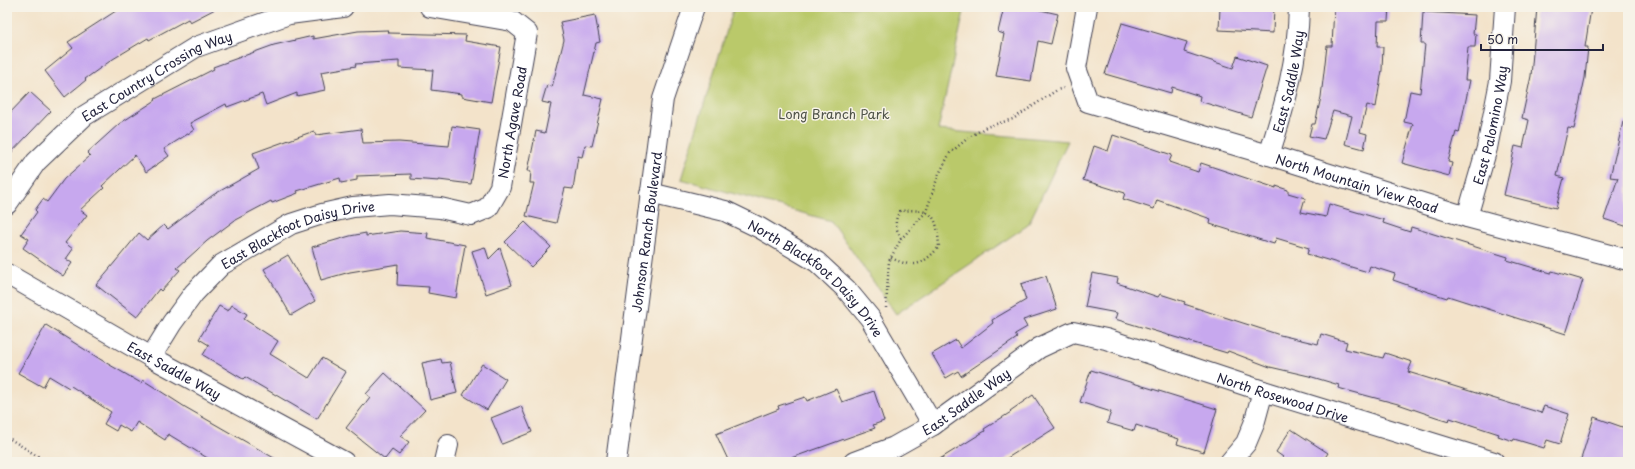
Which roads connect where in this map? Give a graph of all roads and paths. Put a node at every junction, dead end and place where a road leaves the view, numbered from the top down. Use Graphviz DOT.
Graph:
graph roads {
  1 [pos="343,7"];
  2 [pos="430,7"];
  3 [pos="694,7"];
  4 [pos="1087,7"];
  5 [pos="1299,7"];
  6 [pos="1505,7"];
  7 [pos="1081,82"];
  8 [pos="1269,155"];
  9 [pos="650,193"];
  10 [pos="9,195"];
  11 [pos="488,208"];
  12 [pos="926,212"];
  13 [pos="1466,217"];
  14 [pos="901,239"];
  15 [pos="892,258"];
  16 [pos="1628,260"];
  17 [pos="7,274"];
  18 [pos="873,323"];
  19 [pos="1073,332"];
  20 [pos="151,357"];
  21 [pos="1263,391"];
  22 [pos="933,425"];
  23 [pos="7,437"];
  24 [pos="1485,461"];
  25 [pos="47,462"];
  26 [pos="344,462"];
  27 [pos="616,462"];
  28 [pos="854,462"];
  29 [pos="1230,462"];
  1 -- 10 [label="street, East Country Crossing Way"];
  2 -- 11 [label="street, North Agave Road"];
  3 -- 9 [label="street, Johnson Ranch Boulevard"];
  4 -- 7 [label="street"];
  5 -- 8 [label="street, East Saddle Way"];
  6 -- 13 [label="street, East Palomino Way"];
  7 -- 8 [label="street, North Mountain View Road"];
  7 -- 12 [label="path"];
  8 -- 13 [label="street, North Mountain View Road"];
  9 -- 18 [label="street, North Blackfoot Daisy Drive"];
  9 -- 27 [label="street, Johnson Ranch Boulevard"];
  11 -- 20 [label="street, East Blackfoot Daisy Drive"];
  12 -- 14 [label="path"];
  12 -- 14 [label="path"];
  12 -- 15 [label="path"];
  13 -- 16 [label="street, North Mountain View Road"];
  14 -- 15 [label="path"];
  15 -- 18 [label="path"];
  17 -- 20 [label="street, East Saddle Way"];
  18 -- 22 [label="street, North Blackfoot Daisy Drive"];
  19 -- 21 [label="street, North Rosewood Drive"];
  19 -- 22 [label="street, East Saddle Way"];
  20 -- 26 [label="street, East Saddle Way"];
  21 -- 24 [label="street, North Rosewood Drive"];
  21 -- 29 [label="street"];
  22 -- 28 [label="street, East Saddle Way"];
  23 -- 25 [label="path"];
}
